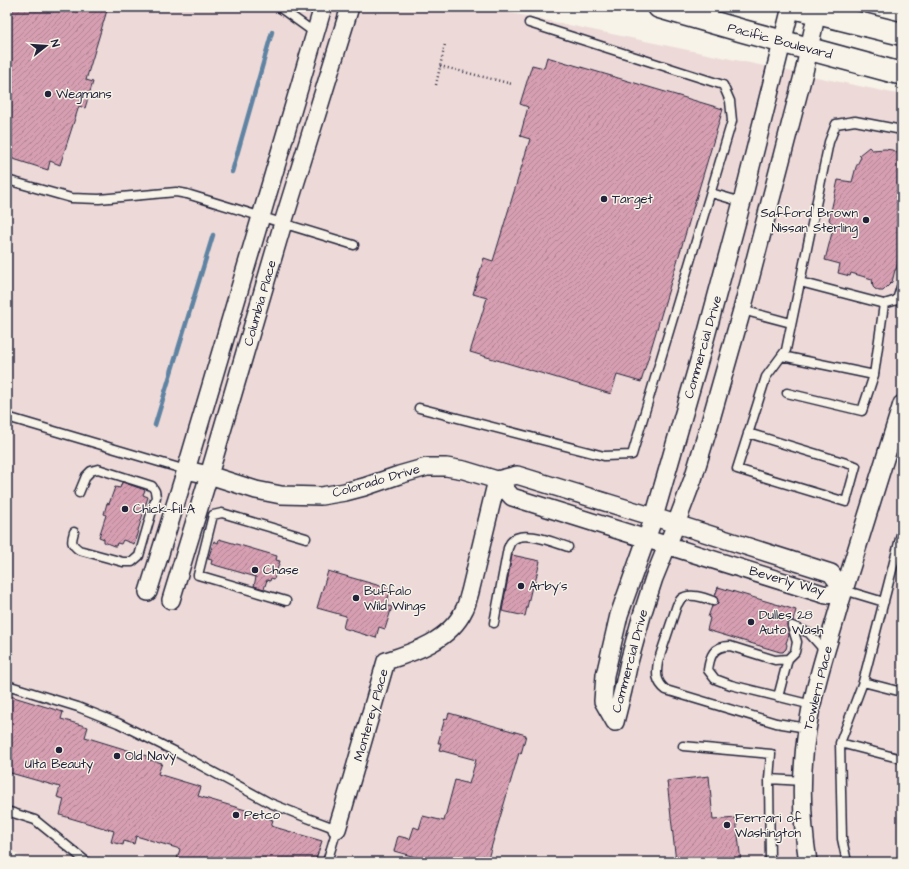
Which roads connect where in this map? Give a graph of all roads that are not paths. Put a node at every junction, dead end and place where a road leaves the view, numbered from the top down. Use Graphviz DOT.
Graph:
graph roads {
  1 [pos="279,7"];
  2 [pos="323,7"];
  3 [pos="350,7"];
  4 [pos="659,7"];
  5 [pos="792,7"];
  6 [pos="817,10"];
  7 [pos="529,23"];
  8 [pos="315,33"];
  9 [pos="902,34"];
  10 [pos="782,42"];
  11 [pos="809,48"];
  12 [pos="902,74"];
  13 [pos="902,130"];
  14 [pos="7,180"];
  15 [pos="711,193"];
  16 [pos="742,202"];
  17 [pos="261,216"];
  18 [pos="283,223"];
  19 [pos="354,246"];
  20 [pos="800,282"];
  21 [pos="902,284"];
  22 [pos="884,304"];
  23 [pos="742,310"];
  24 [pos="791,323"];
  25 [pos="782,356"];
  26 [pos="874,375"];
  27 [pos="787,393"];
  28 [pos="419,408"];
  29 [pos="901,409"];
  30 [pos="7,417"];
  31 [pos="748,432"];
  32 [pos="186,470"];
  33 [pos="209,475"];
  34 [pos="497,480"];
  35 [pos="79,493"];
  36 [pos="654,517"];
  37 [pos="676,524"];
  38 [pos="902,531"];
  39 [pos="74,532"];
  40 [pos="306,538"];
  41 [pos="646,539"];
  42 [pos="667,545"];
  43 [pos="568,547"];
  44 [pos="844,590"];
  45 [pos="148,592"];
  46 [pos="171,600"];
  47 [pos="286,601"];
  48 [pos="713,601"];
  49 [pos="884,602"];
  50 [pos="494,623"];
  51 [pos="826,652"];
  52 [pos="788,659"];
  53 [pos="863,682"];
  54 [pos="7,685"];
  55 [pos="902,692"];
  56 [pos="778,697"];
  57 [pos="812,705"];
  58 [pos="807,728"];
  59 [pos="840,743"];
  60 [pos="683,746"];
  61 [pos="902,759"];
  62 [pos="769,779"];
  63 [pos="803,781"];
  64 [pos="7,811"];
  65 [pos="337,829"];
  66 [pos="87,862"];
  67 [pos="327,862"];
  68 [pos="770,862"];
  69 [pos="808,862"];
  70 [pos="847,862"];
  1 -- 8 [label="lane"];
  2 -- 8 [label="street, Columbia Place"];
  3 -- 18 [label="street, Columbia Place"];
  4 -- 10 [label="main road, Pacific Boulevard"];
  5 -- 6 [label="main road"];
  5 -- 10 [label="street, Commercial Drive"];
  6 -- 9 [label="main road"];
  6 -- 11 [label="street, Commercial Drive"];
  7 -- 15 [label="lane"];
  8 -- 17 [label="street, Columbia Place"];
  10 -- 11 [label="main road, Pacific Boulevard"];
  10 -- 16 [label="street, Commercial Drive"];
  11 -- 12 [label="main road, Pacific Boulevard"];
  11 -- 23 [label="street, Commercial Drive"];
  13 -- 20 [label="lane"];
  14 -- 17 [label="lane"];
  15 -- 16 [label="lane"];
  15 -- 28 [label="lane"];
  16 -- 36 [label="street, Commercial Drive"];
  17 -- 18 [label="lane"];
  17 -- 32 [label="street, Columbia Place"];
  18 -- 19 [label="lane"];
  18 -- 33 [label="street, Columbia Place"];
  20 -- 22 [label="lane"];
  20 -- 24 [label="lane"];
  21 -- 22 [label="lane"];
  22 -- 26 [label="lane"];
  23 -- 24 [label="lane"];
  23 -- 37 [label="street, Commercial Drive"];
  24 -- 25 [label="lane"];
  25 -- 26 [label="lane"];
  25 -- 31 [label="lane"];
  26 -- 27 [label="lane"];
  29 -- 44 [label="street, Towlern Place"];
  30 -- 32 [label="lane"];
  31 -- 31 [label="lane"];
  32 -- 33 [label="street, Colorado Drive"];
  32 -- 45 [label="street, Columbia Place"];
  33 -- 34 [label="street, Colorado Drive"];
  33 -- 46 [label="street, Columbia Place"];
  34 -- 36 [label="street"];
  34 -- 41 [label="street"];
  34 -- 65 [label="street, Monterey Place"];
  35 -- 39 [label="lane"];
  36 -- 37 [label="street, Beverly Way"];
  36 -- 41 [label="street, Commercial Drive"];
  37 -- 42 [label="street, Commercial Drive"];
  37 -- 44 [label="street, Beverly Way"];
  38 -- 49 [label="lane"];
  40 -- 47 [label="lane"];
  41 -- 42 [label="street, Beverly Way"];
  41 -- 42 [label="street, Commercial Drive"];
  42 -- 44 [label="street, Beverly Way"];
  43 -- 50 [label="lane"];
  44 -- 49 [label="lane"];
  44 -- 51 [label="street, Towlern Place"];
  48 -- 58 [label="lane"];
  49 -- 53 [label="lane"];
  51 -- 52 [label="lane"];
  51 -- 57 [label="street, Towlern Place"];
  52 -- 56 [label="lane"];
  52 -- 56 [label="lane"];
  53 -- 55 [label="lane"];
  53 -- 59 [label="lane"];
  54 -- 65 [label="lane"];
  56 -- 57 [label="lane"];
  57 -- 58 [label="street, Towlern Place"];
  58 -- 63 [label="street, Towlern Place"];
  59 -- 61 [label="lane"];
  59 -- 70 [label="lane"];
  60 -- 62 [label="lane"];
  62 -- 63 [label="lane"];
  62 -- 68 [label="lane"];
  63 -- 69 [label="street, Towlern Place"];
  64 -- 66 [label="lane"];
  65 -- 67 [label="lane"];
}
